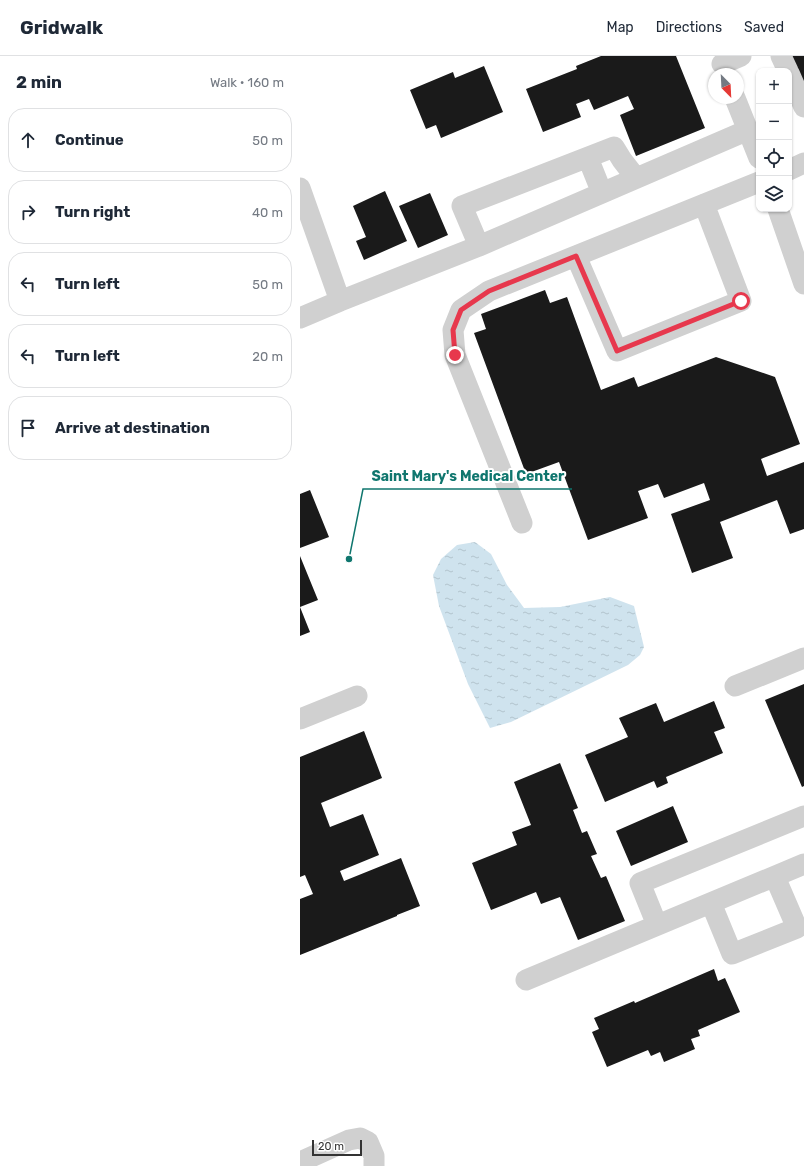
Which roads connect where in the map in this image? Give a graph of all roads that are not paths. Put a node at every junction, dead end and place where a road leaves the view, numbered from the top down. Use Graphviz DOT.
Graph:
graph roads {
  1 [pos="741,56"];
  2 [pos="781,56"];
  3 [pos="722,65"];
  4 [pos="786,68"];
  5 [pos="792,81"];
  6 [pos="737,104"];
  7 [pos="804,107"];
  8 [pos="748,130"];
  9 [pos="756,150"];
  10 [pos="588,158"];
  11 [pos="804,163"];
  12 [pos="792,169"];
  13 [pos="636,178"];
  14 [pos="756,183"];
  15 [pos="300,188"];
  16 [pos="602,193"];
  17 [pos="704,204"];
  18 [pos="779,212"];
  19 [pos="479,246"];
  20 [pos="576,256"];
  21 [pos="804,284"];
  22 [pos="340,301"];
  23 [pos="300,318"];
  24 [pos="522,523"];
  25 [pos="804,658"];
  26 [pos="735,686"];
  27 [pos="357,696"];
  28 [pos="300,720"];
  29 [pos="804,816"];
  30 [pos="804,864"];
  31 [pos="775,876"];
  32 [pos="711,903"];
  33 [pos="657,925"];
  34 [pos="526,980"];
  35 [pos="300,1162"];
  36 [pos="374,1166"];
  1 -- 3 [label="street"];
  2 -- 4 [label="street"];
  5 -- 7 [label="street"];
  6 -- 8 [label="street"];
  8 -- 9 [label="street"];
  8 -- 13 [label="street"];
  10 -- 13 [label="street"];
  10 -- 16 [label="street"];
  10 -- 19 [label="street"];
  11 -- 12 [label="street"];
  13 -- 16 [label="street"];
  14 -- 17 [label="street"];
  15 -- 22 [label="street"];
  16 -- 19 [label="street"];
  17 -- 20 [label="street"];
  17 -- 20 [label="street"];
  18 -- 21 [label="street"];
  19 -- 22 [label="street"];
  20 -- 24 [label="street"];
  22 -- 23 [label="street"];
  25 -- 26 [label="street"];
  27 -- 28 [label="street"];
  29 -- 33 [label="street"];
  30 -- 31 [label="street"];
  31 -- 32 [label="street"];
  31 -- 32 [label="street"];
  32 -- 33 [label="street"];
  33 -- 34 [label="street"];
  35 -- 36 [label="street"];
}
